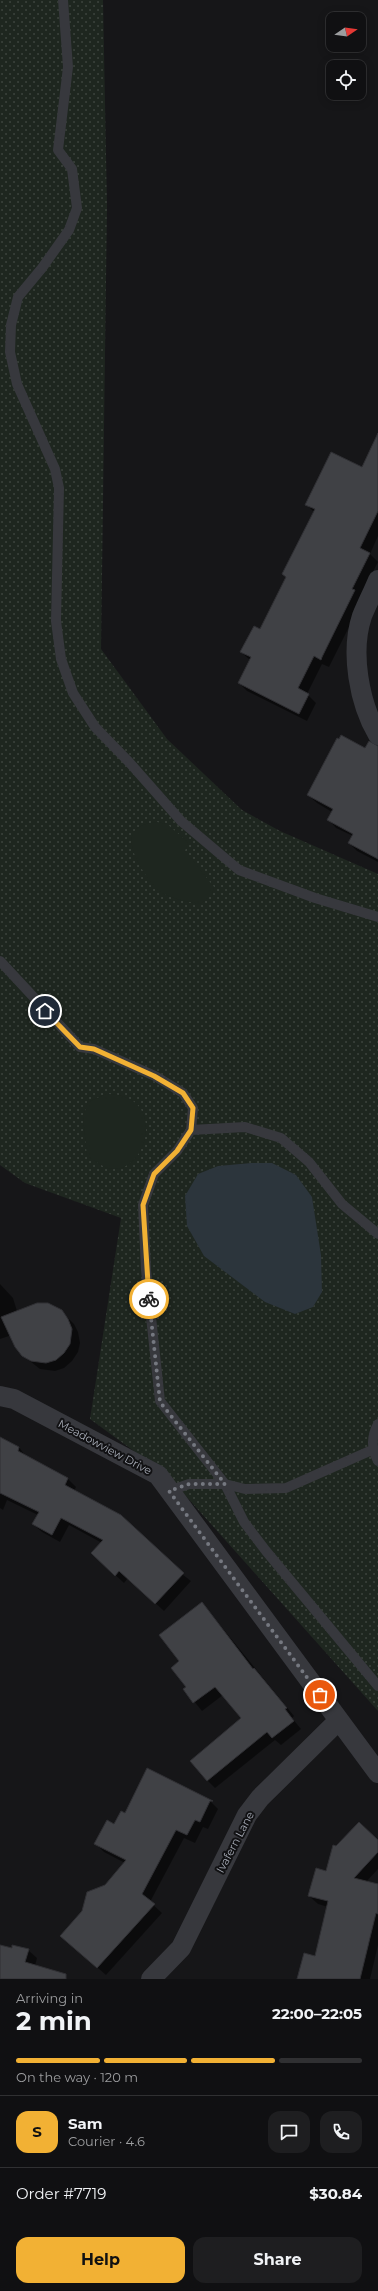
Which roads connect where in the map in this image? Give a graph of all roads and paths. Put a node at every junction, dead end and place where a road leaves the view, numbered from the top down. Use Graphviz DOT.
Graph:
graph roads {
  1 [pos="63,0"];
  2 [pos="378,580"];
  3 [pos="378,735"];
  4 [pos="378,917"];
  5 [pos="0,961"];
  6 [pos="191,1130"];
  7 [pos="378,1234"];
  8 [pos="0,1396"];
  9 [pos="378,1424"];
  10 [pos="372,1450"];
  11 [pos="378,1462"];
  12 [pos="225,1484"];
  13 [pos="169,1491"];
  14 [pos="378,1686"];
  15 [pos="339,1720"];
  16 [pos="378,1773"];
  17 [pos="151,1979"];
  1 -- 4 [label="lane"];
  2 -- 3 [label="street"];
  5 -- 6 [label="lane"];
  6 -- 7 [label="lane"];
  6 -- 12 [label="lane"];
  8 -- 13 [label="street, Meadowview Drive"];
  9 -- 10 [label="lane"];
  10 -- 11 [label="lane"];
  10 -- 12 [label="lane"];
  12 -- 13 [label="lane"];
  12 -- 14 [label="lane"];
  13 -- 15 [label="street, Meadowview Drive"];
  15 -- 16 [label="street, Meadowview Drive"];
  15 -- 17 [label="street, Ivafern Lane"];
}
